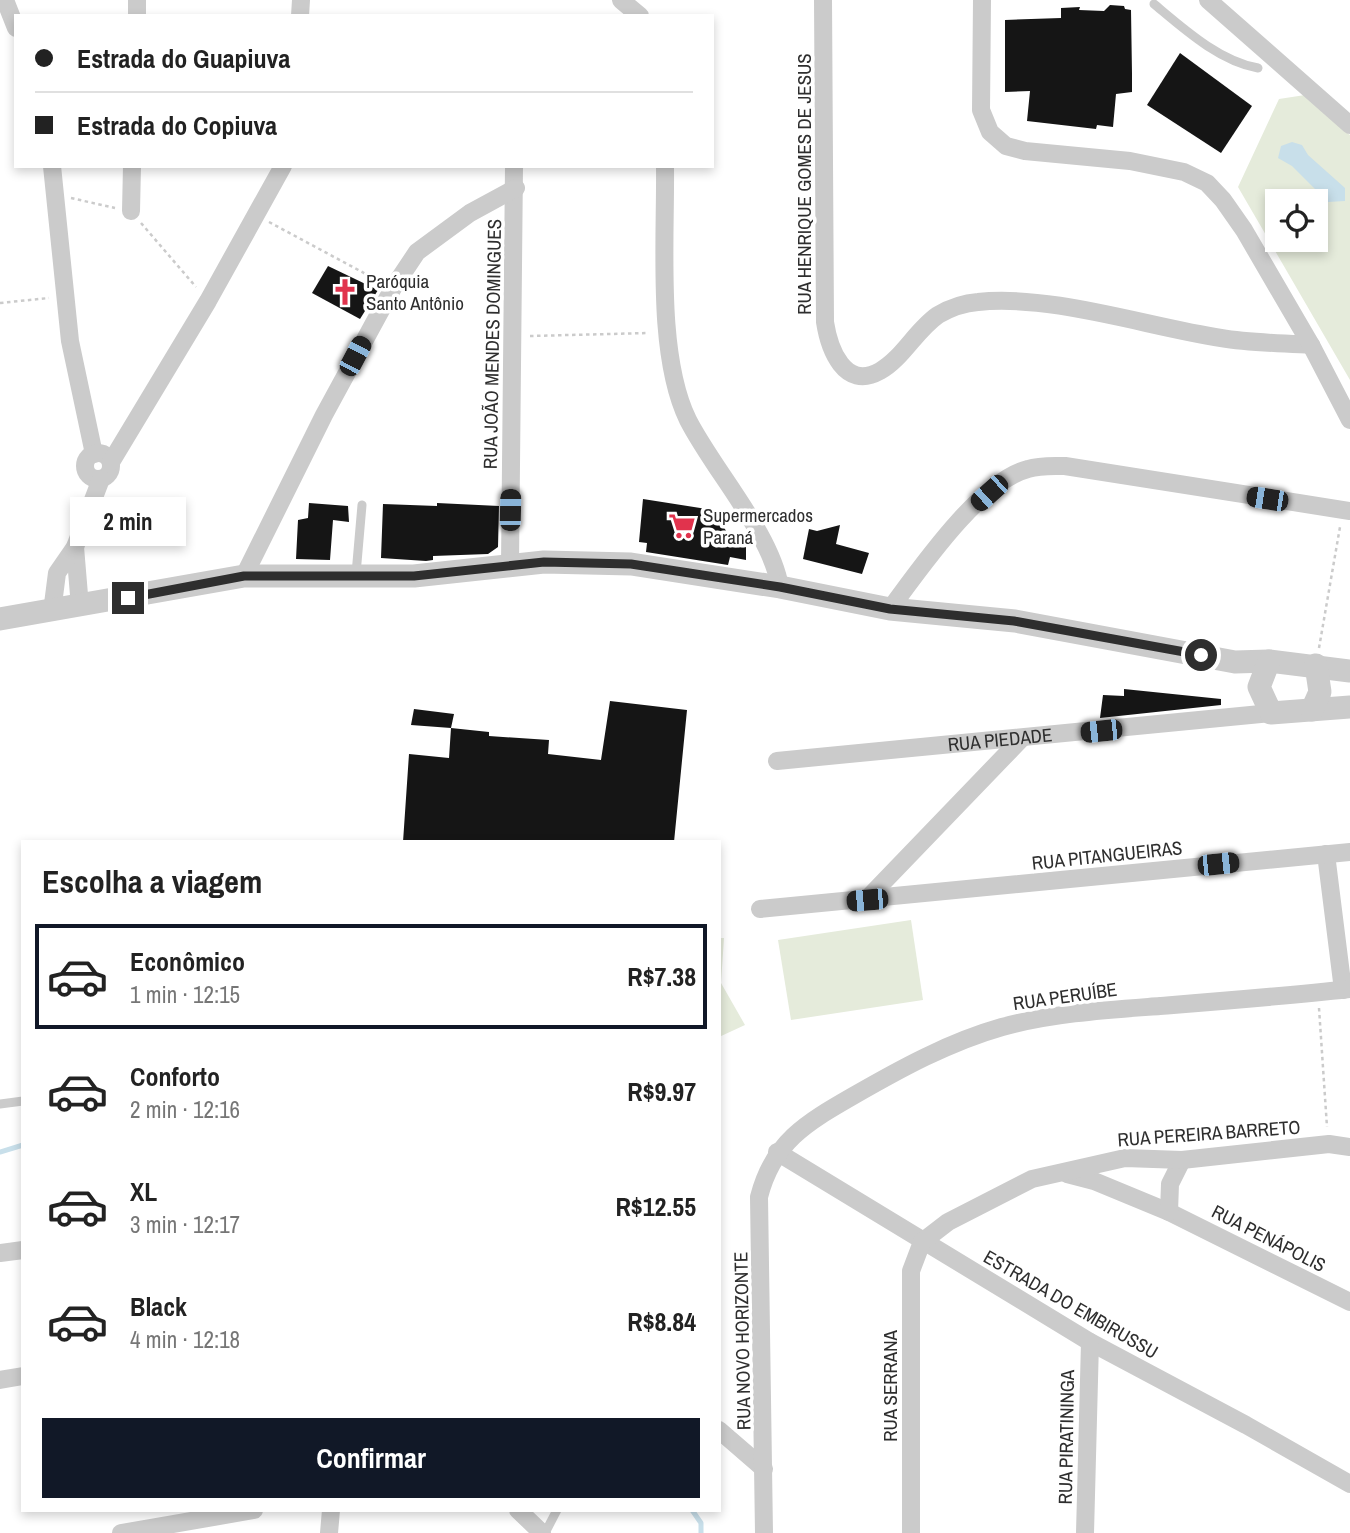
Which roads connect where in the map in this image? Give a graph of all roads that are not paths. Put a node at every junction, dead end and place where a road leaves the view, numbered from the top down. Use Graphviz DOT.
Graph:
graph roads {
  1 [pos="5,0"];
  2 [pos="621,0"];
  3 [pos="823,0"];
  4 [pos="982,0"];
  5 [pos="1208,0"];
  6 [pos="1154,4"];
  7 [pos="638,14"];
  8 [pos="14,23"];
  9 [pos="1258,68"];
  10 [pos="1350,125"];
  11 [pos="52,168"];
  12 [pos="132,168"];
  13 [pos="282,168"];
  14 [pos="514,168"];
  15 [pos="665,168"];
  16 [pos="516,188"];
  17 [pos="131,211"];
  18 [pos="1311,345"];
  19 [pos="1350,420"];
  20 [pos="94,454"];
  21 [pos="111,463"];
  22 [pos="101,479"];
  23 [pos="362,505"];
  24 [pos="1346,511"];
  25 [pos="75,547"];
  26 [pos="510,565"];
  27 [pos="244,576"];
  28 [pos="356,576"];
  29 [pos="780,587"];
  30 [pos="80,607"];
  31 [pos="890,609"];
  32 [pos="52,612"];
  33 [pos="0,619"];
  34 [pos="1269,661"];
  35 [pos="1236,662"];
  36 [pos="1316,665"];
  37 [pos="1350,671"];
  38 [pos="1259,687"];
  39 [pos="1350,707"];
  40 [pos="1312,709"];
  41 [pos="1271,713"];
  42 [pos="1022,738"];
  43 [pos="777,761"];
  44 [pos="1350,852"];
  45 [pos="1326,854"];
  46 [pos="867,900"];
  47 [pos="760,909"];
  48 [pos="1346,990"];
  49 [pos="21,1101"];
  50 [pos="0,1104"];
  51 [pos="1350,1147"];
  52 [pos="777,1152"];
  53 [pos="1125,1158"];
  54 [pos="1182,1160"];
  55 [pos="1059,1173"];
  56 [pos="1118,1190"];
  57 [pos="1169,1212"];
  58 [pos="922,1242"];
  59 [pos="21,1250"];
  60 [pos="0,1253"];
  61 [pos="1350,1302"];
  62 [pos="1090,1342"];
  63 [pos="21,1377"];
  64 [pos="0,1380"];
  65 [pos="721,1432"];
  66 [pos="764,1469"];
  67 [pos="1350,1484"];
  68 [pos="244,1512"];
  69 [pos="331,1512"];
  70 [pos="520,1512"];
  71 [pos="555,1512"];
  72 [pos="154,1531"];
  73 [pos="121,1533"];
  74 [pos="329,1533"];
  75 [pos="543,1533"];
  76 [pos="764,1533"];
  77 [pos="911,1533"];
  78 [pos="1085,1533"];
  1 -- 8 [label="street"];
  2 -- 7 [label="street"];
  3 -- 18 [label="street, RUA HENRIQUE GOMES DE JESUS"];
  4 -- 18 [label="street"];
  5 -- 10 [label="street"];
  6 -- 9 [label="lane"];
  11 -- 20 [label="street"];
  12 -- 17 [label="street"];
  13 -- 21 [label="street"];
  14 -- 16 [label="street, RUA JOÃO MENDES DOMINGUES"];
  15 -- 29 [label="street"];
  16 -- 26 [label="street, RUA JOÃO MENDES DOMINGUES"];
  16 -- 27 [label="street"];
  18 -- 19 [label="street"];
  20 -- 21 [label="street"];
  20 -- 22 [label="street"];
  21 -- 22 [label="street"];
  22 -- 25 [label="street"];
  23 -- 28 [label="lane"];
  24 -- 31 [label="street"];
  25 -- 30 [label="street"];
  25 -- 32 [label="street"];
  26 -- 28 [label="street"];
  26 -- 29 [label="street"];
  27 -- 28 [label="street"];
  27 -- 30 [label="street"];
  29 -- 31 [label="street"];
  30 -- 32 [label="street"];
  31 -- 35 [label="street"];
  32 -- 33 [label="street"];
  34 -- 35 [label="street"];
  34 -- 36 [label="street"];
  34 -- 38 [label="street"];
  35 -- 38 [label="street"];
  36 -- 37 [label="street"];
  36 -- 40 [label="street"];
  38 -- 41 [label="street"];
  39 -- 40 [label="street, RUA PIEDADE"];
  40 -- 41 [label="street, RUA PIEDADE"];
  41 -- 42 [label="street, RUA PIEDADE"];
  42 -- 43 [label="street, RUA PIEDADE"];
  42 -- 46 [label="street"];
  44 -- 45 [label="street, RUA PITANGUEIRAS"];
  45 -- 46 [label="street, RUA PITANGUEIRAS"];
  45 -- 48 [label="street"];
  46 -- 47 [label="street, RUA PITANGUEIRAS"];
  48 -- 52 [label="street, RUA PERUÍBE"];
  49 -- 50 [label="lane"];
  51 -- 54 [label="street, RUA PEREIRA BARRETO"];
  52 -- 58 [label="street, ESTRADA DO EMBIRUSSU"];
  52 -- 66 [label="street, RUA NOVO HORIZONTE"];
  53 -- 54 [label="street, RUA PEREIRA BARRETO"];
  53 -- 55 [label="street, RUA PEREIRA BARRETO"];
  53 -- 56 [label="street"];
  54 -- 57 [label="street"];
  55 -- 56 [label="street, RUA PENÁPOLIS"];
  55 -- 58 [label="street, RUA PEREIRA BARRETO"];
  56 -- 57 [label="street, RUA PENÁPOLIS"];
  57 -- 61 [label="street, RUA PENÁPOLIS"];
  58 -- 62 [label="street, ESTRADA DO EMBIRUSSU"];
  58 -- 77 [label="street, RUA SERRANA"];
  59 -- 60 [label="street"];
  62 -- 67 [label="street, ESTRADA DO EMBIRUSSU"];
  62 -- 78 [label="street, RUA PIRATININGA"];
  63 -- 64 [label="street"];
  65 -- 66 [label="street"];
  66 -- 76 [label="street, RUA NOVO HORIZONTE"];
  68 -- 72 [label="street"];
  69 -- 74 [label="street"];
  70 -- 75 [label="street"];
  71 -- 75 [label="lane"];
  72 -- 73 [label="street"];
}
